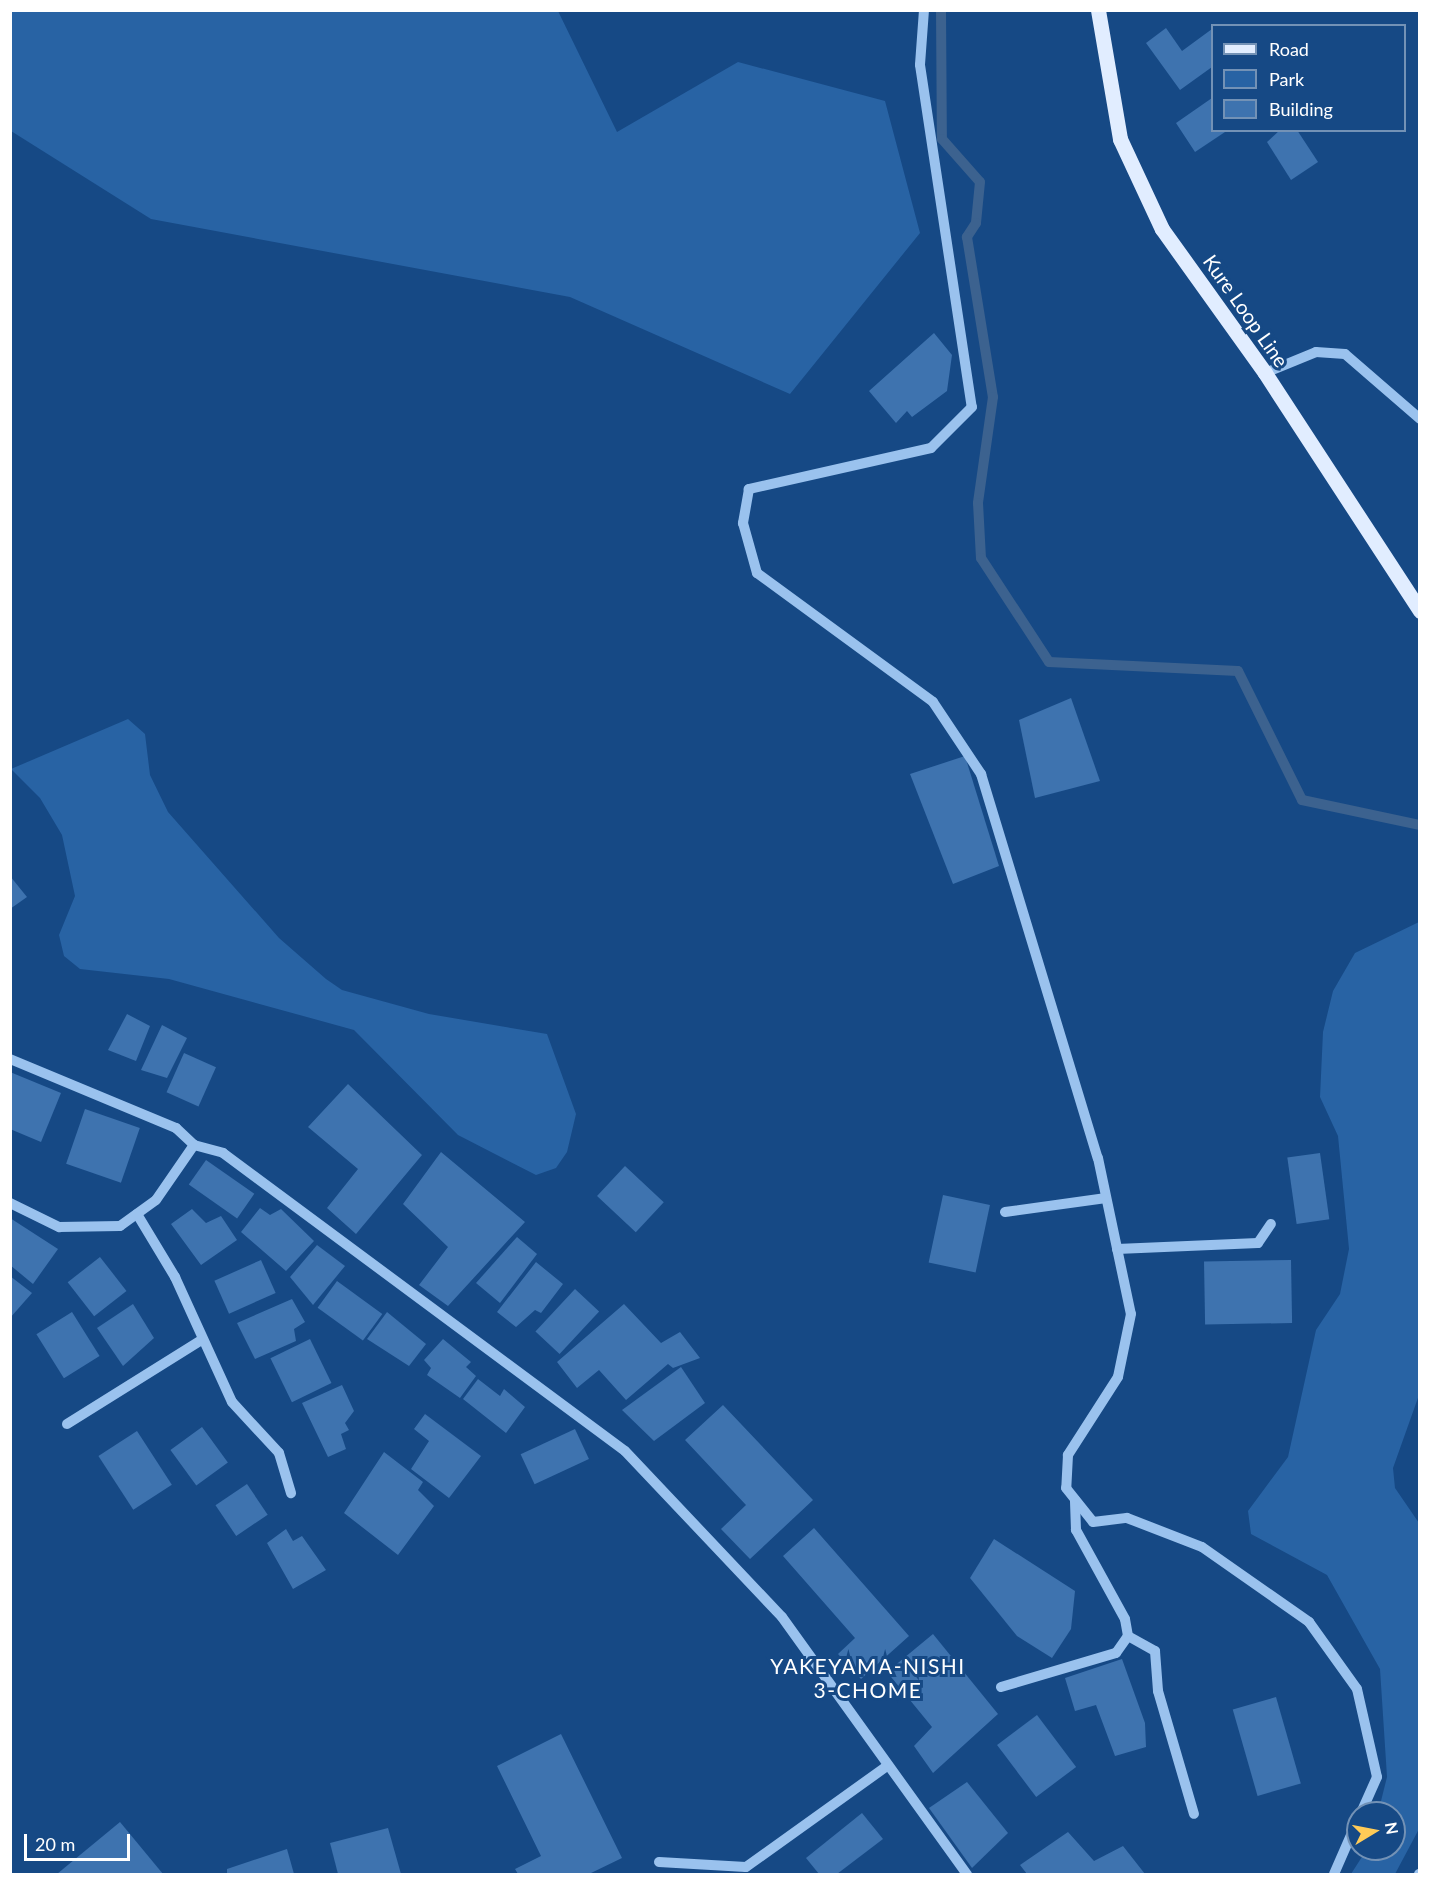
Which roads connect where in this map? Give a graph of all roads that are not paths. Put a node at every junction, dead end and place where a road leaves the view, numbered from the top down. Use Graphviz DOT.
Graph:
graph roads {
  1 [pos="924,10"];
  2 [pos="1098,10"];
  3 [pos="1265,373"];
  4 [pos="1419,419"];
  5 [pos="1419,611"];
  6 [pos="10,1059"];
  7 [pos="194,1145"];
  8 [pos="1106,1198"];
  9 [pos="10,1203"];
  10 [pos="1005,1212"];
  11 [pos="137,1214"];
  12 [pos="1271,1224"];
  13 [pos="1117,1249"];
  14 [pos="203,1340"];
  15 [pos="67,1424"];
  16 [pos="291,1492"];
  17 [pos="1075,1500"];
  18 [pos="1128,1636"];
  19 [pos="1001,1687"];
  20 [pos="887,1766"];
  21 [pos="1366,1801"];
  22 [pos="1194,1814"];
  23 [pos="1346,1847"];
  24 [pos="659,1862"];
  25 [pos="967,1875"];
  26 [pos="1334,1875"];
  1 -- 8 [label="street"];
  2 -- 3 [label="main road, Kure Loop Line"];
  3 -- 4 [label="street"];
  3 -- 5 [label="main road, Kure Loop Line"];
  6 -- 7 [label="street"];
  7 -- 11 [label="street"];
  7 -- 20 [label="street"];
  8 -- 10 [label="street"];
  8 -- 13 [label="street"];
  9 -- 11 [label="street"];
  11 -- 14 [label="street"];
  12 -- 13 [label="street"];
  13 -- 17 [label="street"];
  14 -- 15 [label="street"];
  14 -- 16 [label="street"];
  17 -- 18 [label="street"];
  17 -- 21 [label="street"];
  18 -- 19 [label="street"];
  18 -- 22 [label="street"];
  20 -- 24 [label="street"];
  20 -- 25 [label="street"];
  23 -- 26 [label="street"];
}
